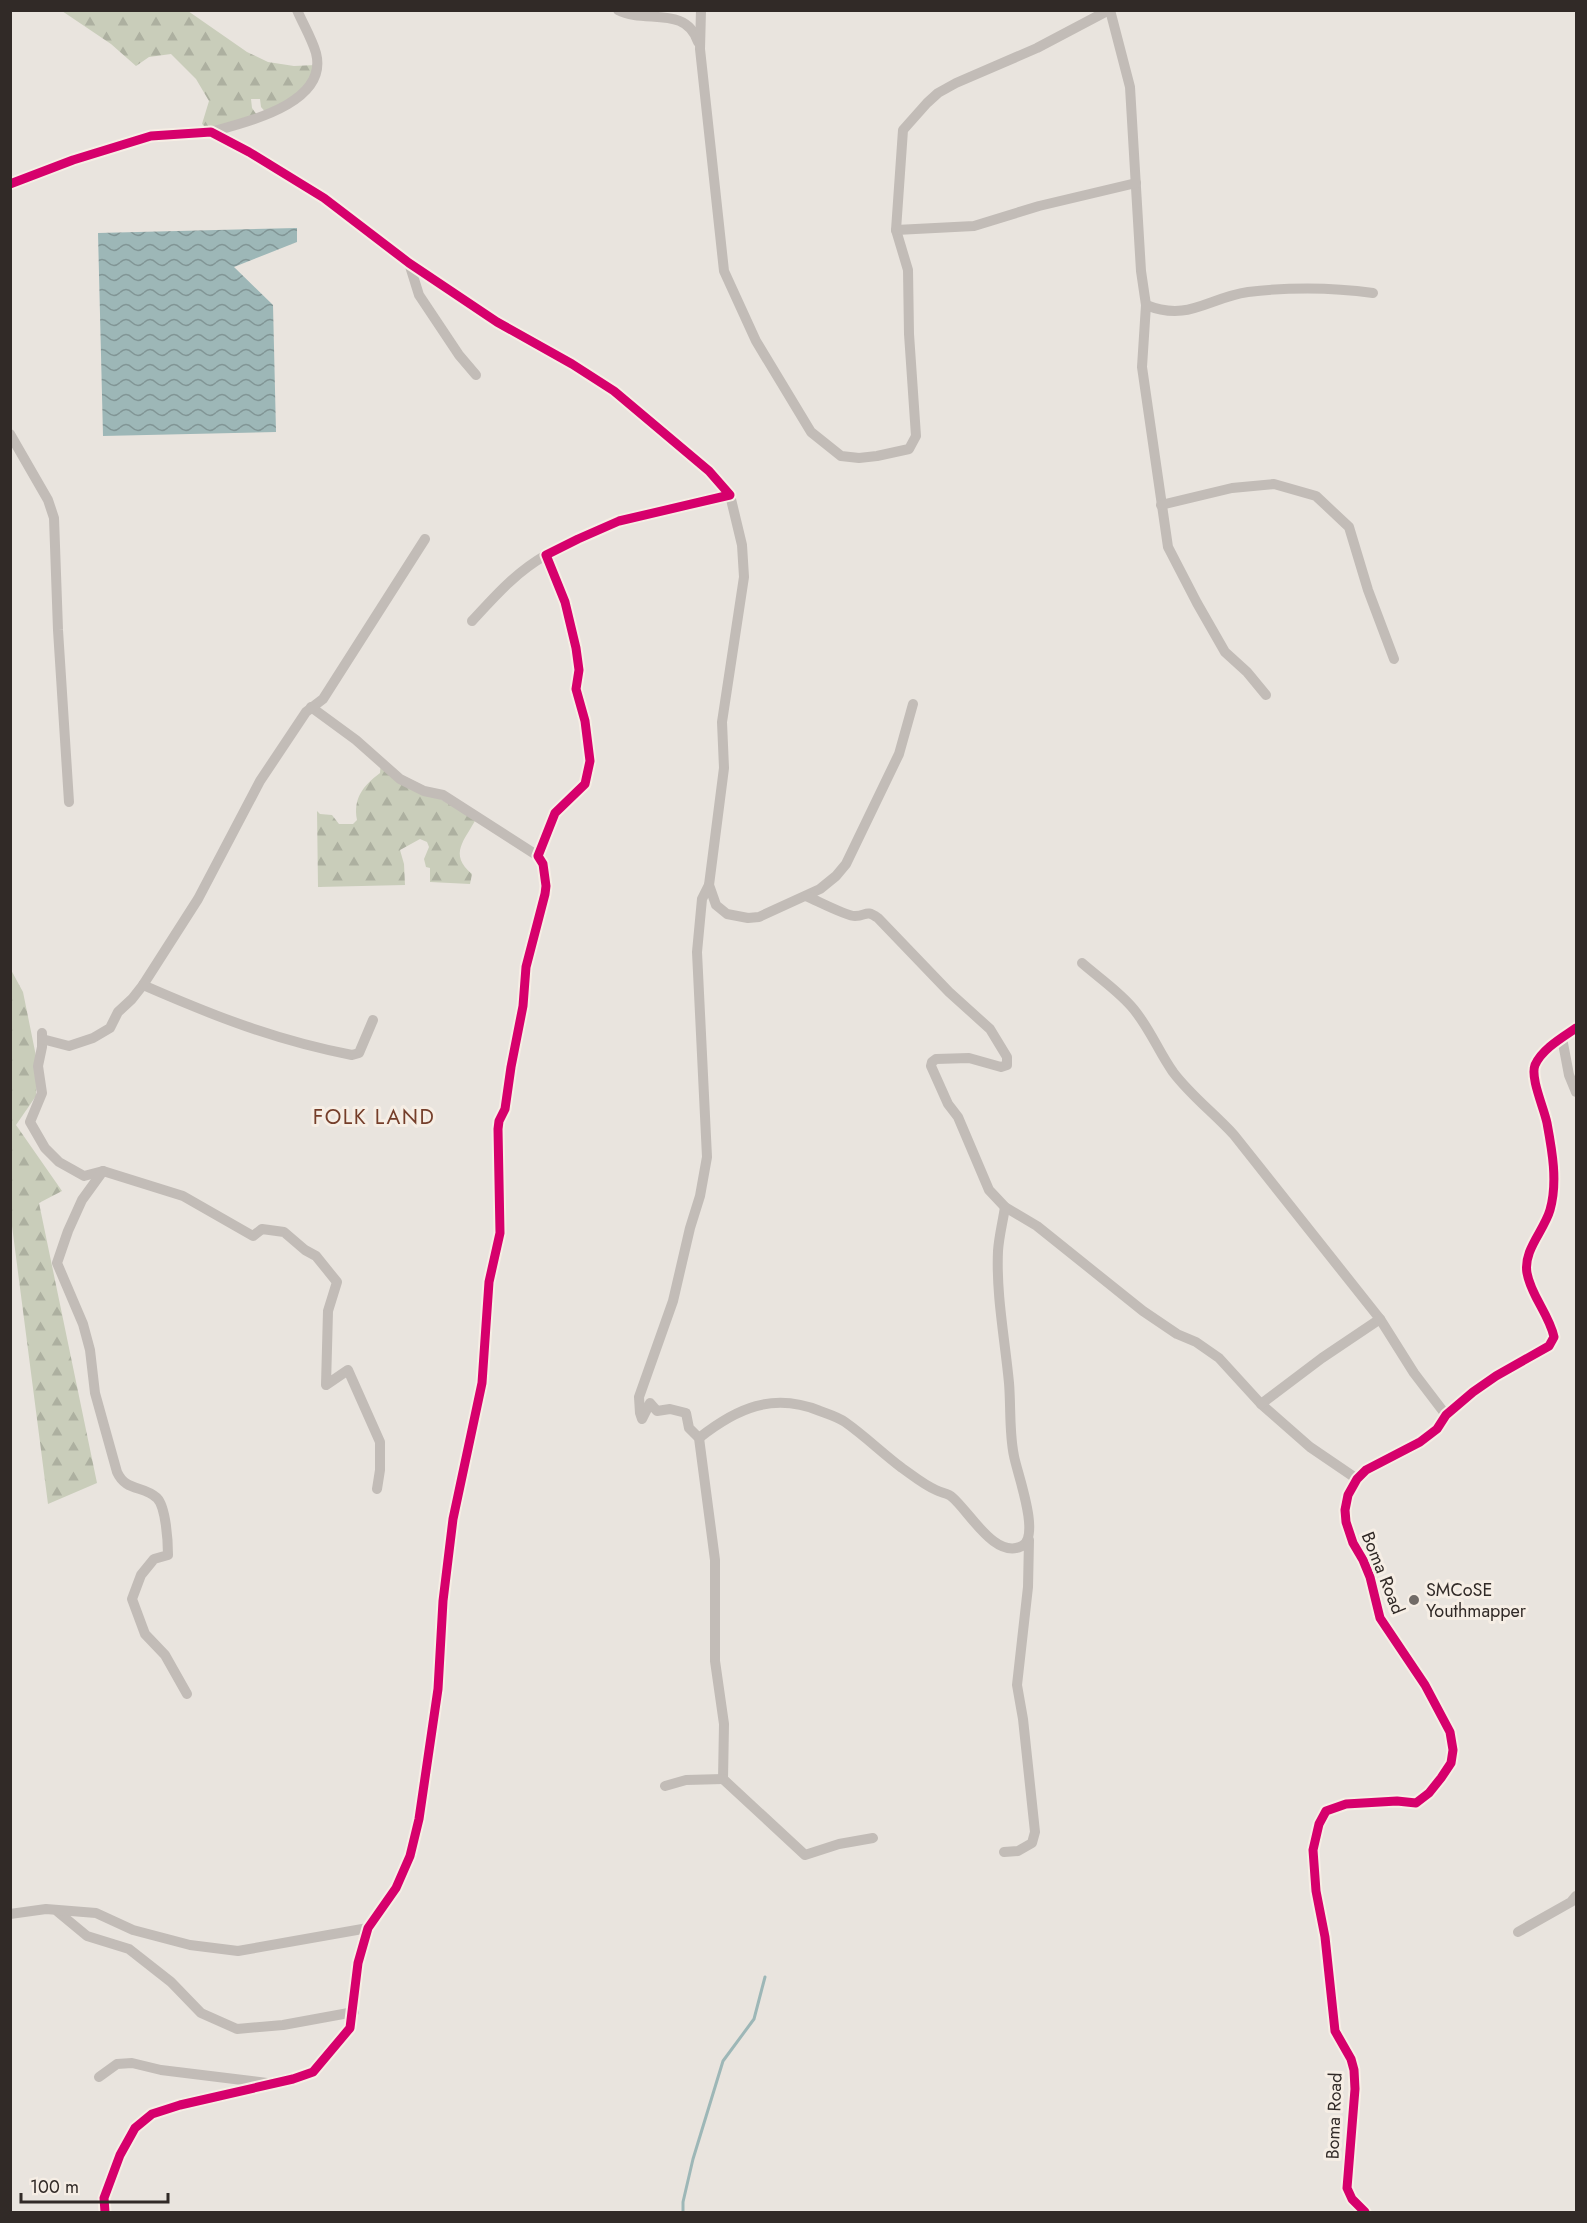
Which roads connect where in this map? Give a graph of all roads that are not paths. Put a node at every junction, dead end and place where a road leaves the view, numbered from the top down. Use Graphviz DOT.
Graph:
graph roads {
  1 [pos="297,10"];
  2 [pos="618,10"];
  3 [pos="701,10"];
  4 [pos="1109,10"];
  5 [pos="666,14"];
  6 [pos="700,49"];
  7 [pos="211,132"];
  8 [pos="1137,183"];
  9 [pos="10,184"];
  10 [pos="896,230"];
  11 [pos="409,263"];
  12 [pos="1373,293"];
  13 [pos="1146,305"];
  14 [pos="477,375"];
  15 [pos="10,434"];
  16 [pos="730,495"];
  17 [pos="1161,505"];
  18 [pos="425,539"];
  19 [pos="546,555"];
  20 [pos="472,621"];
  21 [pos="1394,659"];
  22 [pos="1266,695"];
  23 [pos="913,704"];
  24 [pos="311,707"];
  25 [pos="69,802"];
  26 [pos="538,856"];
  27 [pos="709,885"];
  28 [pos="806,896"];
  29 [pos="1082,963"];
  30 [pos="142,985"];
  31 [pos="373,1020"];
  32 [pos="1576,1028"];
  33 [pos="1562,1038"];
  34 [pos="1576,1092"];
  35 [pos="103,1171"];
  36 [pos="1005,1207"];
  37 [pos="1380,1319"];
  38 [pos="1261,1404"];
  39 [pos="1446,1415"];
  40 [pos="699,1438"];
  41 [pos="1357,1479"];
  42 [pos="377,1488"];
  43 [pos="1029,1540"];
  44 [pos="187,1694"];
  45 [pos="723,1779"];
  46 [pos="665,1786"];
  47 [pos="873,1838"];
  48 [pos="1004,1852"];
  49 [pos="1576,1896"];
  50 [pos="58,1912"];
  51 [pos="10,1914"];
  52 [pos="368,1928"];
  53 [pos="1518,1932"];
  54 [pos="354,2012"];
  55 [pos="99,2077"];
  56 [pos="274,2084"];
  57 [pos="105,2212"];
  58 [pos="1365,2212"];
  1 -- 7 [label="street"];
  2 -- 5 [label="street"];
  3 -- 6 [label="street"];
  4 -- 8 [label="street"];
  4 -- 10 [label="street"];
  5 -- 6 [label="street"];
  6 -- 10 [label="street"];
  7 -- 9 [label="street"];
  7 -- 11 [label="street"];
  8 -- 10 [label="street"];
  8 -- 13 [label="street"];
  11 -- 14 [label="street"];
  11 -- 16 [label="street"];
  12 -- 13 [label="street"];
  13 -- 17 [label="street"];
  15 -- 25 [label="street"];
  16 -- 19 [label="street"];
  16 -- 27 [label="street"];
  17 -- 21 [label="street"];
  17 -- 22 [label="street"];
  18 -- 24 [label="street"];
  19 -- 20 [label="street"];
  19 -- 26 [label="street"];
  23 -- 28 [label="street"];
  24 -- 26 [label="street"];
  24 -- 30 [label="street"];
  26 -- 52 [label="street"];
  27 -- 28 [label="street"];
  27 -- 40 [label="street"];
  28 -- 36 [label="street"];
  29 -- 37 [label="street"];
  30 -- 31 [label="street"];
  30 -- 35 [label="street"];
  32 -- 33 [label="street"];
  33 -- 34 [label="street"];
  33 -- 39 [label="street"];
  35 -- 42 [label="street"];
  35 -- 44 [label="street"];
  36 -- 38 [label="street"];
  36 -- 43 [label="street"];
  37 -- 38 [label="street"];
  37 -- 39 [label="street"];
  38 -- 41 [label="street"];
  39 -- 41 [label="street"];
  40 -- 43 [label="street"];
  40 -- 45 [label="street"];
  41 -- 58 [label="street, Boma Road"];
  43 -- 48 [label="street"];
  45 -- 46 [label="street"];
  45 -- 47 [label="street"];
  49 -- 53 [label="street"];
  50 -- 51 [label="street"];
  50 -- 52 [label="street"];
  50 -- 54 [label="street"];
  52 -- 54 [label="street"];
  54 -- 56 [label="street"];
  55 -- 56 [label="street"];
  56 -- 57 [label="street"];
}
